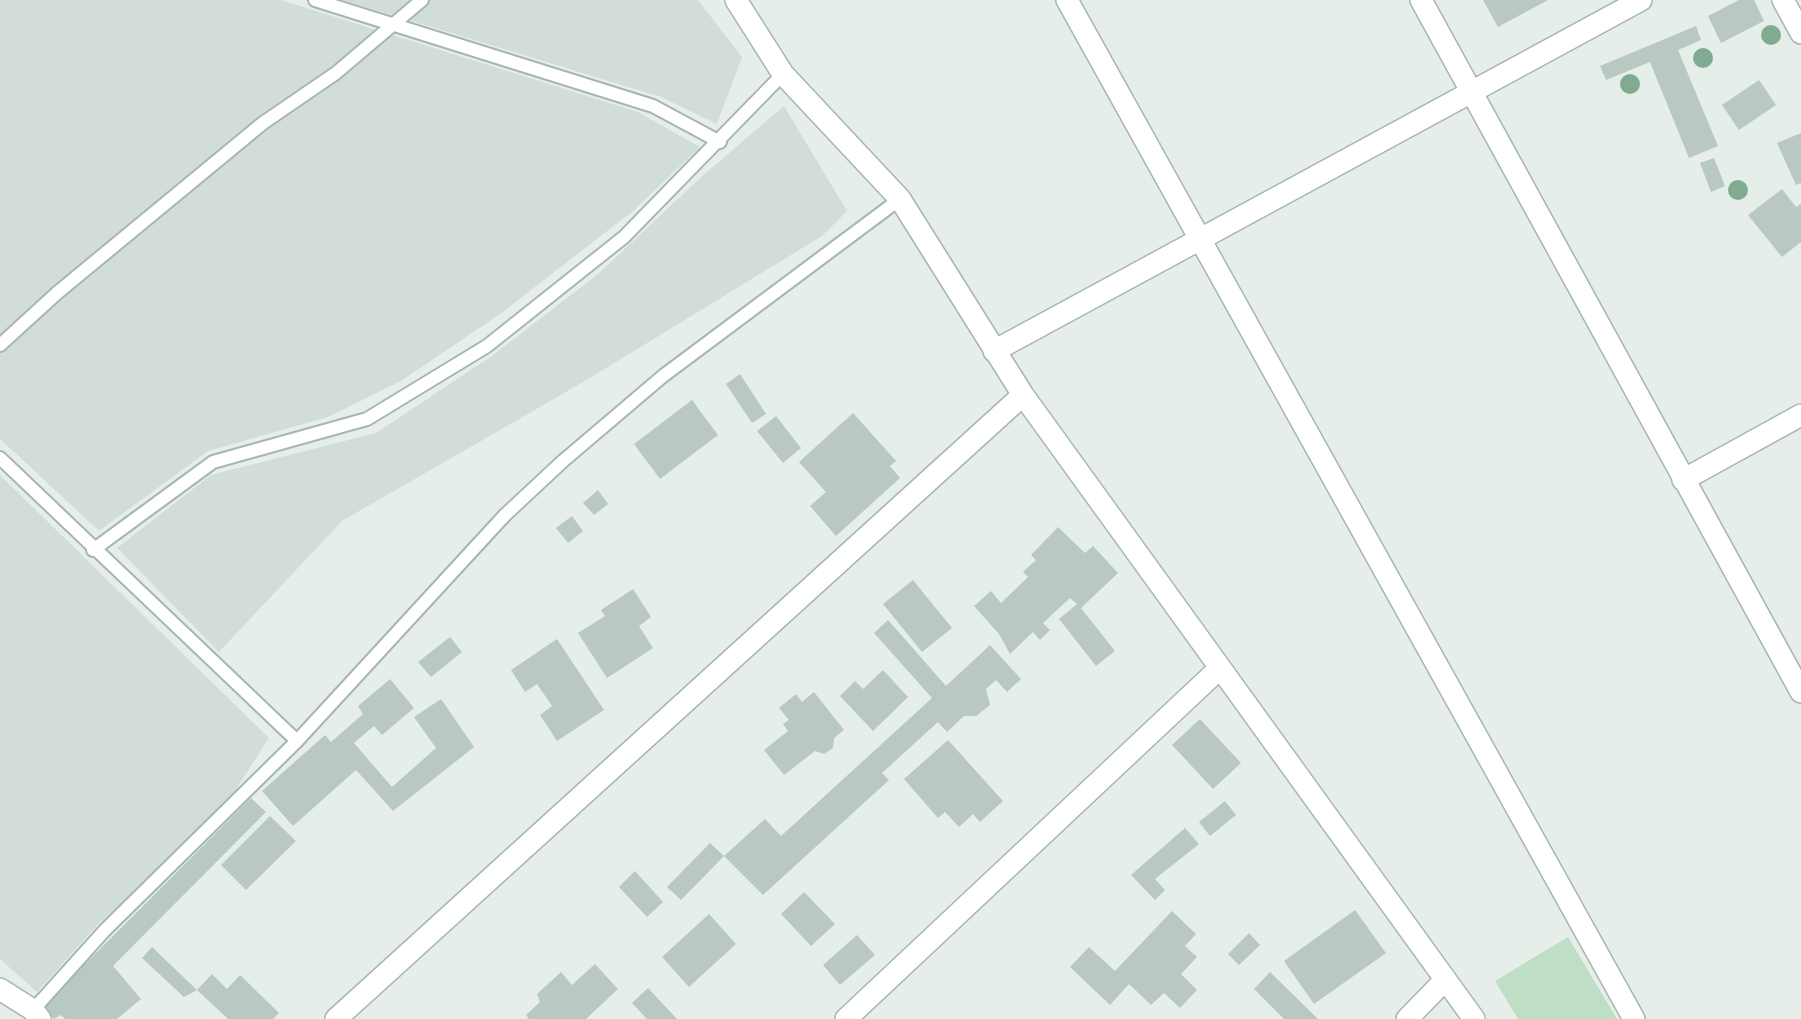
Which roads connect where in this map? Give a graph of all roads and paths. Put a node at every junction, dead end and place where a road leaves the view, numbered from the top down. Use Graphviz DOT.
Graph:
graph roads {
  1 [pos="315,0"];
  2 [pos="422,0"];
  3 [pos="736,0"];
  4 [pos="1067,0"];
  5 [pos="1421,0"];
  6 [pos="1641,0"];
  7 [pos="1783,0"];
  8 [pos="396,25"];
  9 [pos="1801,33"];
  10 [pos="783,74"];
  11 [pos="1470,90"];
  12 [pos="720,142"];
  13 [pos="900,199"];
  14 [pos="1201,241"];
  15 [pos="0,345"];
  16 [pos="994,351"];
  17 [pos="1023,395"];
  18 [pos="1801,415"];
  19 [pos="0,458"];
  20 [pos="1683,480"];
  21 [pos="93,550"];
  22 [pos="1220,668"];
  23 [pos="1801,692"];
  24 [pos="297,741"];
  25 [pos="1444,981"];
  26 [pos="0,989"];
  27 [pos="37,1015"];
  28 [pos="336,1019"];
  29 [pos="846,1019"];
  30 [pos="1407,1019"];
  31 [pos="1474,1019"];
  32 [pos="1634,1019"];
  1 -- 8 [label="lane"];
  2 -- 8 [label="lane"];
  3 -- 10 [label="street"];
  4 -- 14 [label="street"];
  5 -- 11 [label="street"];
  6 -- 11 [label="street"];
  7 -- 9 [label="street"];
  8 -- 12 [label="lane"];
  8 -- 15 [label="lane"];
  10 -- 12 [label="lane"];
  10 -- 13 [label="street"];
  11 -- 14 [label="street"];
  11 -- 20 [label="street"];
  12 -- 21 [label="lane"];
  13 -- 16 [label="street"];
  13 -- 24 [label="lane"];
  14 -- 16 [label="street"];
  14 -- 32 [label="street"];
  16 -- 17 [label="street"];
  17 -- 22 [label="street"];
  17 -- 28 [label="street"];
  18 -- 20 [label="street"];
  19 -- 21 [label="lane"];
  20 -- 23 [label="street"];
  21 -- 24 [label="lane"];
  22 -- 25 [label="street"];
  22 -- 29 [label="street"];
  24 -- 27 [label="lane"];
  25 -- 30 [label="street"];
  25 -- 31 [label="street"];
  26 -- 27 [label="street"];
}
